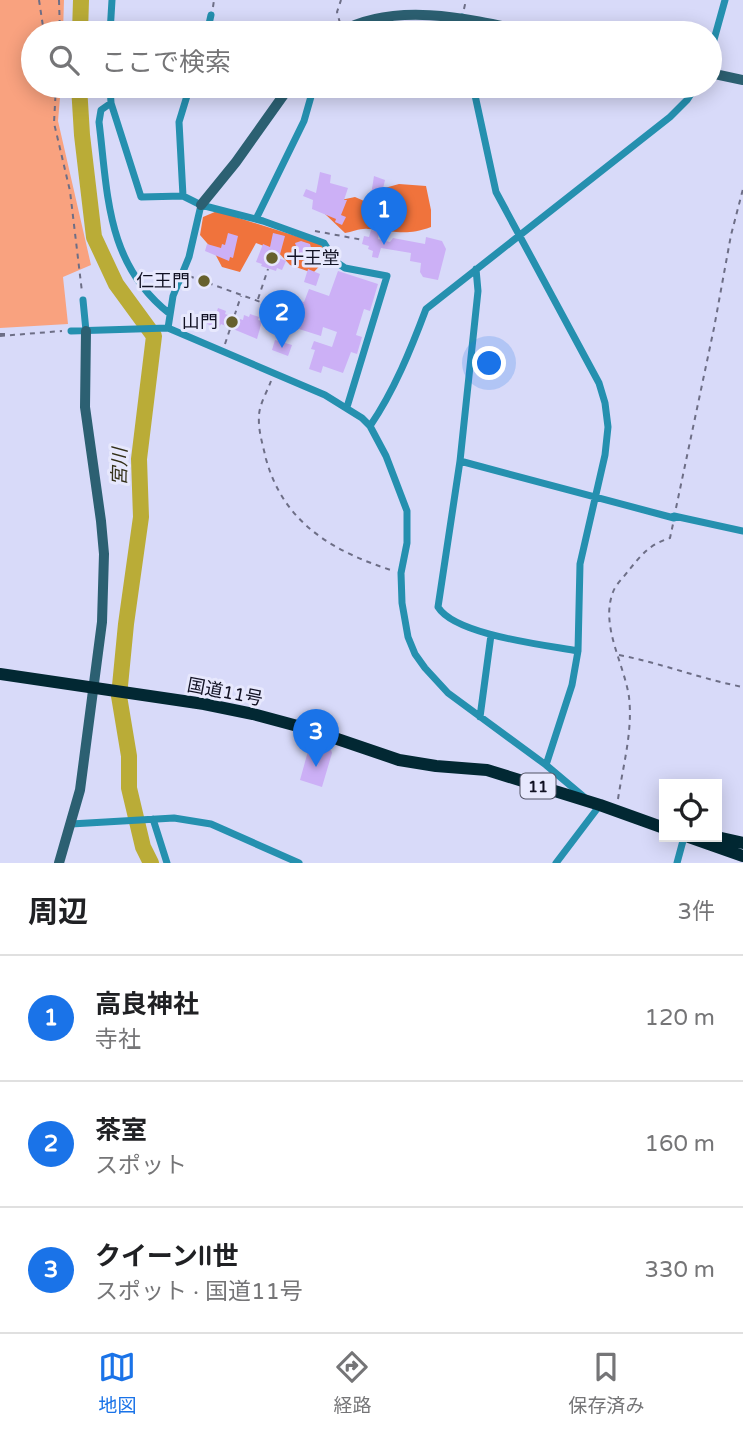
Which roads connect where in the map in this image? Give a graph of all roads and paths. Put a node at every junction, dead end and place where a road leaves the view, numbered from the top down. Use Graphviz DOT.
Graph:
graph roads {
  1 [pos="39,0"];
  2 [pos="59,0"];
  3 [pos="112,0"];
  4 [pos="341,0"];
  5 [pos="725,0"];
  6 [pos="211,15"];
  7 [pos="462,17"];
  8 [pos="42,21"];
  9 [pos="60,21"];
  10 [pos="111,21"];
  11 [pos="209,21"];
  12 [pos="338,21"];
  13 [pos="363,21"];
  14 [pos="463,21"];
  15 [pos="480,21"];
  16 [pos="719,21"];
  17 [pos="722,76"];
  18 [pos="743,80"];
  19 [pos="54,98"];
  20 [pos="111,98"];
  21 [pos="186,98"];
  22 [pos="281,98"];
  23 [pos="311,98"];
  24 [pos="476,98"];
  25 [pos="688,98"];
  26 [pos="111,103"];
  27 [pos="743,189"];
  28 [pos="183,196"];
  29 [pos="201,205"];
  30 [pos="256,219"];
  31 [pos="519,237"];
  32 [pos="268,269"];
  33 [pos="476,269"];
  34 [pos="182,273"];
  35 [pos="242,295"];
  36 [pos="83,300"];
  37 [pos="258,300"];
  38 [pos="280,309"];
  39 [pos="170,314"];
  40 [pos="166,328"];
  41 [pos="71,331"];
  42 [pos="86,331"];
  43 [pos="0,335"];
  44 [pos="223,352"];
  45 [pos="274,373"];
  46 [pos="347,407"];
  47 [pos="370,426"];
  48 [pos="460,461"];
  49 [pos="594,498"];
  50 [pos="674,517"];
  51 [pos="743,531"];
  52 [pos="401,573"];
  53 [pos="491,635"];
  54 [pos="578,651"];
  55 [pos="618,654"];
  56 [pos="0,674"];
  57 [pos="743,687"];
  58 [pos="97,688"];
  59 [pos="480,717"];
  60 [pos="546,765"];
  61 [pos="595,803"];
  62 [pos="616,810"];
  63 [pos="153,819"];
  64 [pos="71,824"];
  65 [pos="659,824"];
  66 [pos="722,838"];
  67 [pos="685,842"];
  68 [pos="702,842"];
  69 [pos="743,843"];
  70 [pos="743,856"];
  71 [pos="59,863"];
  72 [pos="167,863"];
  73 [pos="299,863"];
  74 [pos="556,863"];
  75 [pos="677,863"];
  1 -- 8 [label="path"];
  2 -- 9 [label="path"];
  3 -- 10 [label="street"];
  4 -- 12 [label="path"];
  5 -- 16 [label="street"];
  6 -- 11 [label="street"];
  7 -- 13 [label="street"];
  7 -- 14 [label="street"];
  7 -- 15 [label="street"];
  17 -- 18 [label="street"];
  19 -- 36 [label="path"];
  20 -- 26 [label="street"];
  21 -- 28 [label="street"];
  22 -- 29 [label="street"];
  23 -- 30 [label="street"];
  24 -- 31 [label="street"];
  25 -- 31 [label="street"];
  26 -- 28 [label="street"];
  26 -- 39 [label="street"];
  27 -- 50 [label="path"];
  28 -- 29 [label="street"];
  29 -- 30 [label="street"];
  29 -- 34 [label="street"];
  30 -- 46 [label="street"];
  31 -- 33 [label="street"];
  31 -- 49 [label="street"];
  32 -- 37 [label="path"];
  33 -- 47 [label="street"];
  33 -- 48 [label="street"];
  34 -- 35 [label="path"];
  34 -- 39 [label="street"];
  35 -- 37 [label="path"];
  35 -- 44 [label="path"];
  36 -- 42 [label="street"];
  37 -- 38 [label="path"];
  39 -- 40 [label="street"];
  40 -- 42 [label="street"];
  40 -- 44 [label="street"];
  41 -- 42 [label="street"];
  41 -- 43 [label="path"];
  42 -- 58 [label="street"];
  44 -- 45 [label="street"];
  45 -- 46 [label="street"];
  45 -- 52 [label="path"];
  46 -- 47 [label="street"];
  47 -- 52 [label="street"];
  48 -- 49 [label="street"];
  48 -- 53 [label="street"];
  49 -- 50 [label="street"];
  49 -- 54 [label="street"];
  50 -- 51 [label="street"];
  50 -- 55 [label="path"];
  52 -- 59 [label="street"];
  53 -- 54 [label="street"];
  53 -- 59 [label="street"];
  54 -- 60 [label="street"];
  55 -- 57 [label="path"];
  55 -- 62 [label="path"];
  56 -- 58 [label="highway, 国道11号 / 11"];
  58 -- 61 [label="highway, 国道11号 / 11"];
  58 -- 64 [label="street"];
  59 -- 60 [label="street"];
  60 -- 61 [label="street"];
  61 -- 62 [label="highway, 国道11号 / 11"];
  61 -- 74 [label="street"];
  62 -- 65 [label="highway, 国道11号 / 11"];
  63 -- 64 [label="street"];
  63 -- 72 [label="street"];
  63 -- 73 [label="street"];
  64 -- 71 [label="street"];
  66 -- 69 [label="highway"];
  67 -- 75 [label="street"];
  68 -- 70 [label="highway"];
}
